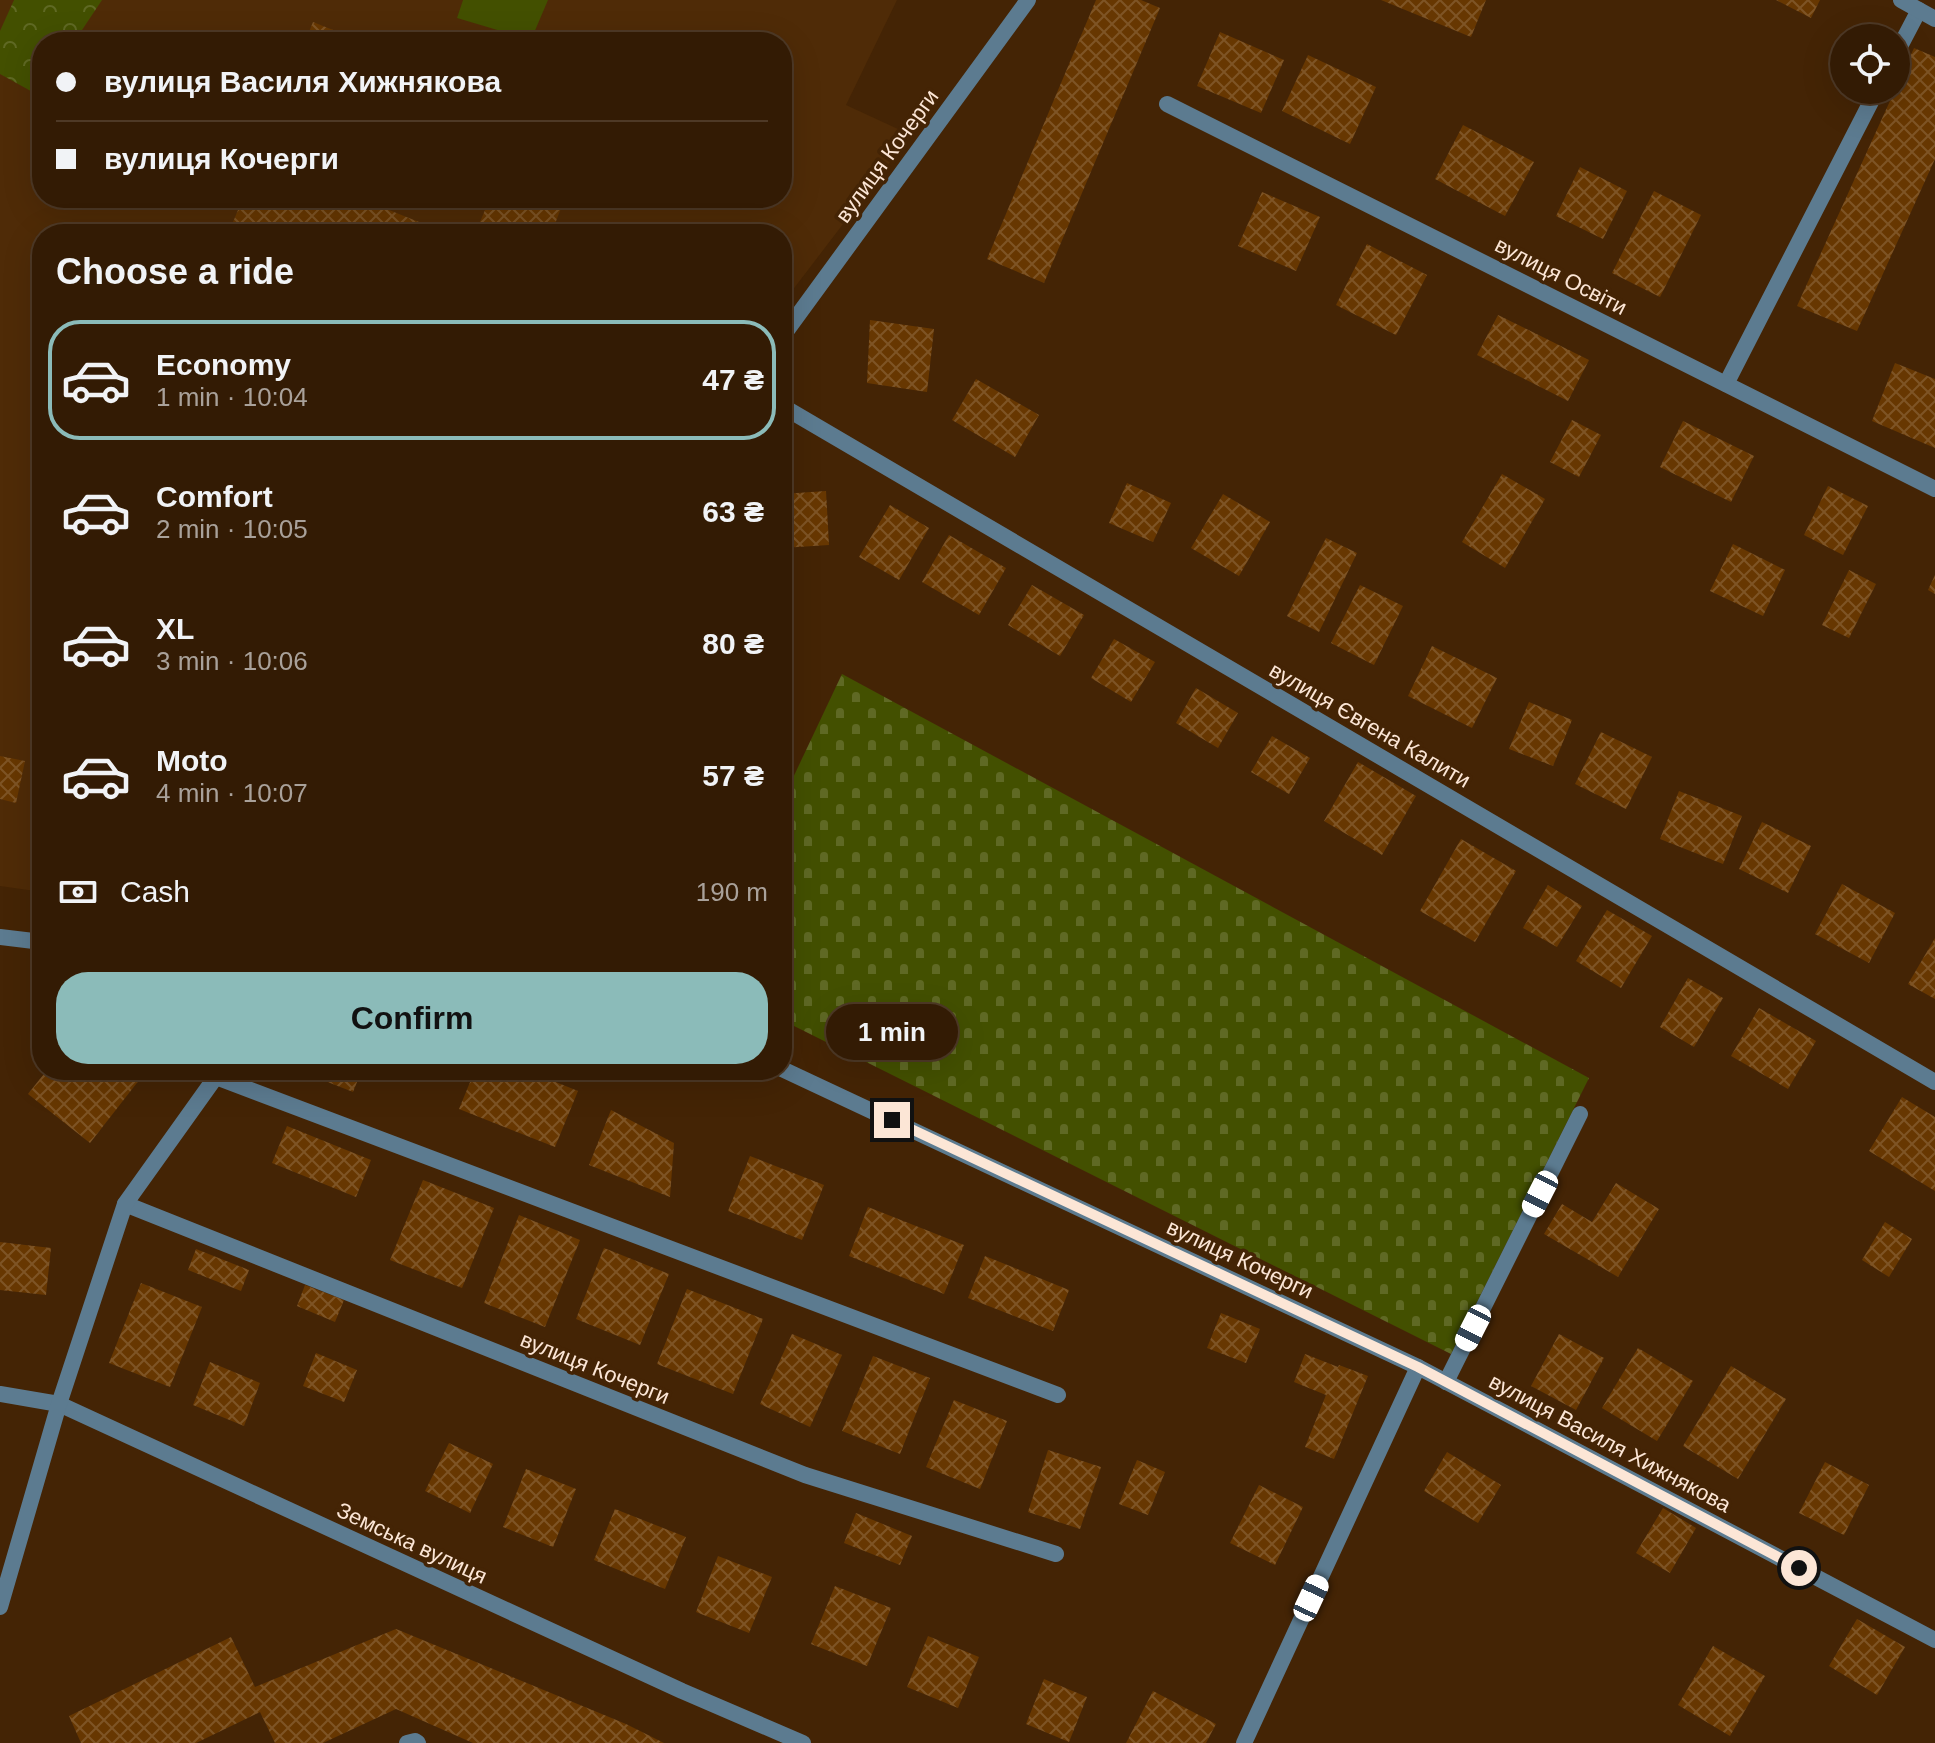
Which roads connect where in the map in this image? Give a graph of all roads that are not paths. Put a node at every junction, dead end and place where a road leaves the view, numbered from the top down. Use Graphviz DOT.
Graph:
graph roads {
  1 [pos="1028,0"];
  2 [pos="1901,0"];
  3 [pos="1919,10"];
  4 [pos="1935,19"];
  5 [pos="1910,27"];
  6 [pos="1167,104"];
  7 [pos="1870,104"];
  8 [pos="792,323"];
  9 [pos="1726,384"];
  10 [pos="792,412"];
  11 [pos="1935,489"];
  12 [pos="0,937"];
  13 [pos="32,941"];
  14 [pos="792,1074"];
  15 [pos="214,1080"];
  16 [pos="234,1080"];
  17 [pos="1935,1082"];
  18 [pos="1580,1114"];
  19 [pos="125,1204"];
  20 [pos="1418,1367"];
  21 [pos="1446,1382"];
  22 [pos="0,1394"];
  23 [pos="1058,1395"];
  24 [pos="59,1404"];
  25 [pos="1056,1554"];
  26 [pos="0,1607"];
  27 [pos="1935,1640"];
  28 [pos="407,1743"];
  29 [pos="418,1743"];
  30 [pos="803,1743"];
  31 [pos="1244,1743"];
  1 -- 8 [label="street, вулиця Кочерги"];
  2 -- 3 [label="street"];
  3 -- 4 [label="street"];
  3 -- 5 [label="street"];
  6 -- 9 [label="street, вулиця Освіти"];
  7 -- 9 [label="street"];
  9 -- 11 [label="street, вулиця Освіти"];
  10 -- 17 [label="street, вулиця Євгена Калити"];
  12 -- 13 [label="street"];
  14 -- 20 [label="street, вулиця Кочерги"];
  15 -- 19 [label="street"];
  16 -- 23 [label="street"];
  18 -- 21 [label="street"];
  19 -- 24 [label="street"];
  19 -- 25 [label="street, вулиця Кочерги"];
  20 -- 21 [label="street, вулиця Василя Хижнякова"];
  20 -- 31 [label="street"];
  21 -- 27 [label="street, вулиця Василя Хижнякова"];
  22 -- 24 [label="street, Земська вулиця"];
  24 -- 26 [label="street"];
  24 -- 30 [label="street, Земська вулиця"];
  28 -- 29 [label="street"];
}
